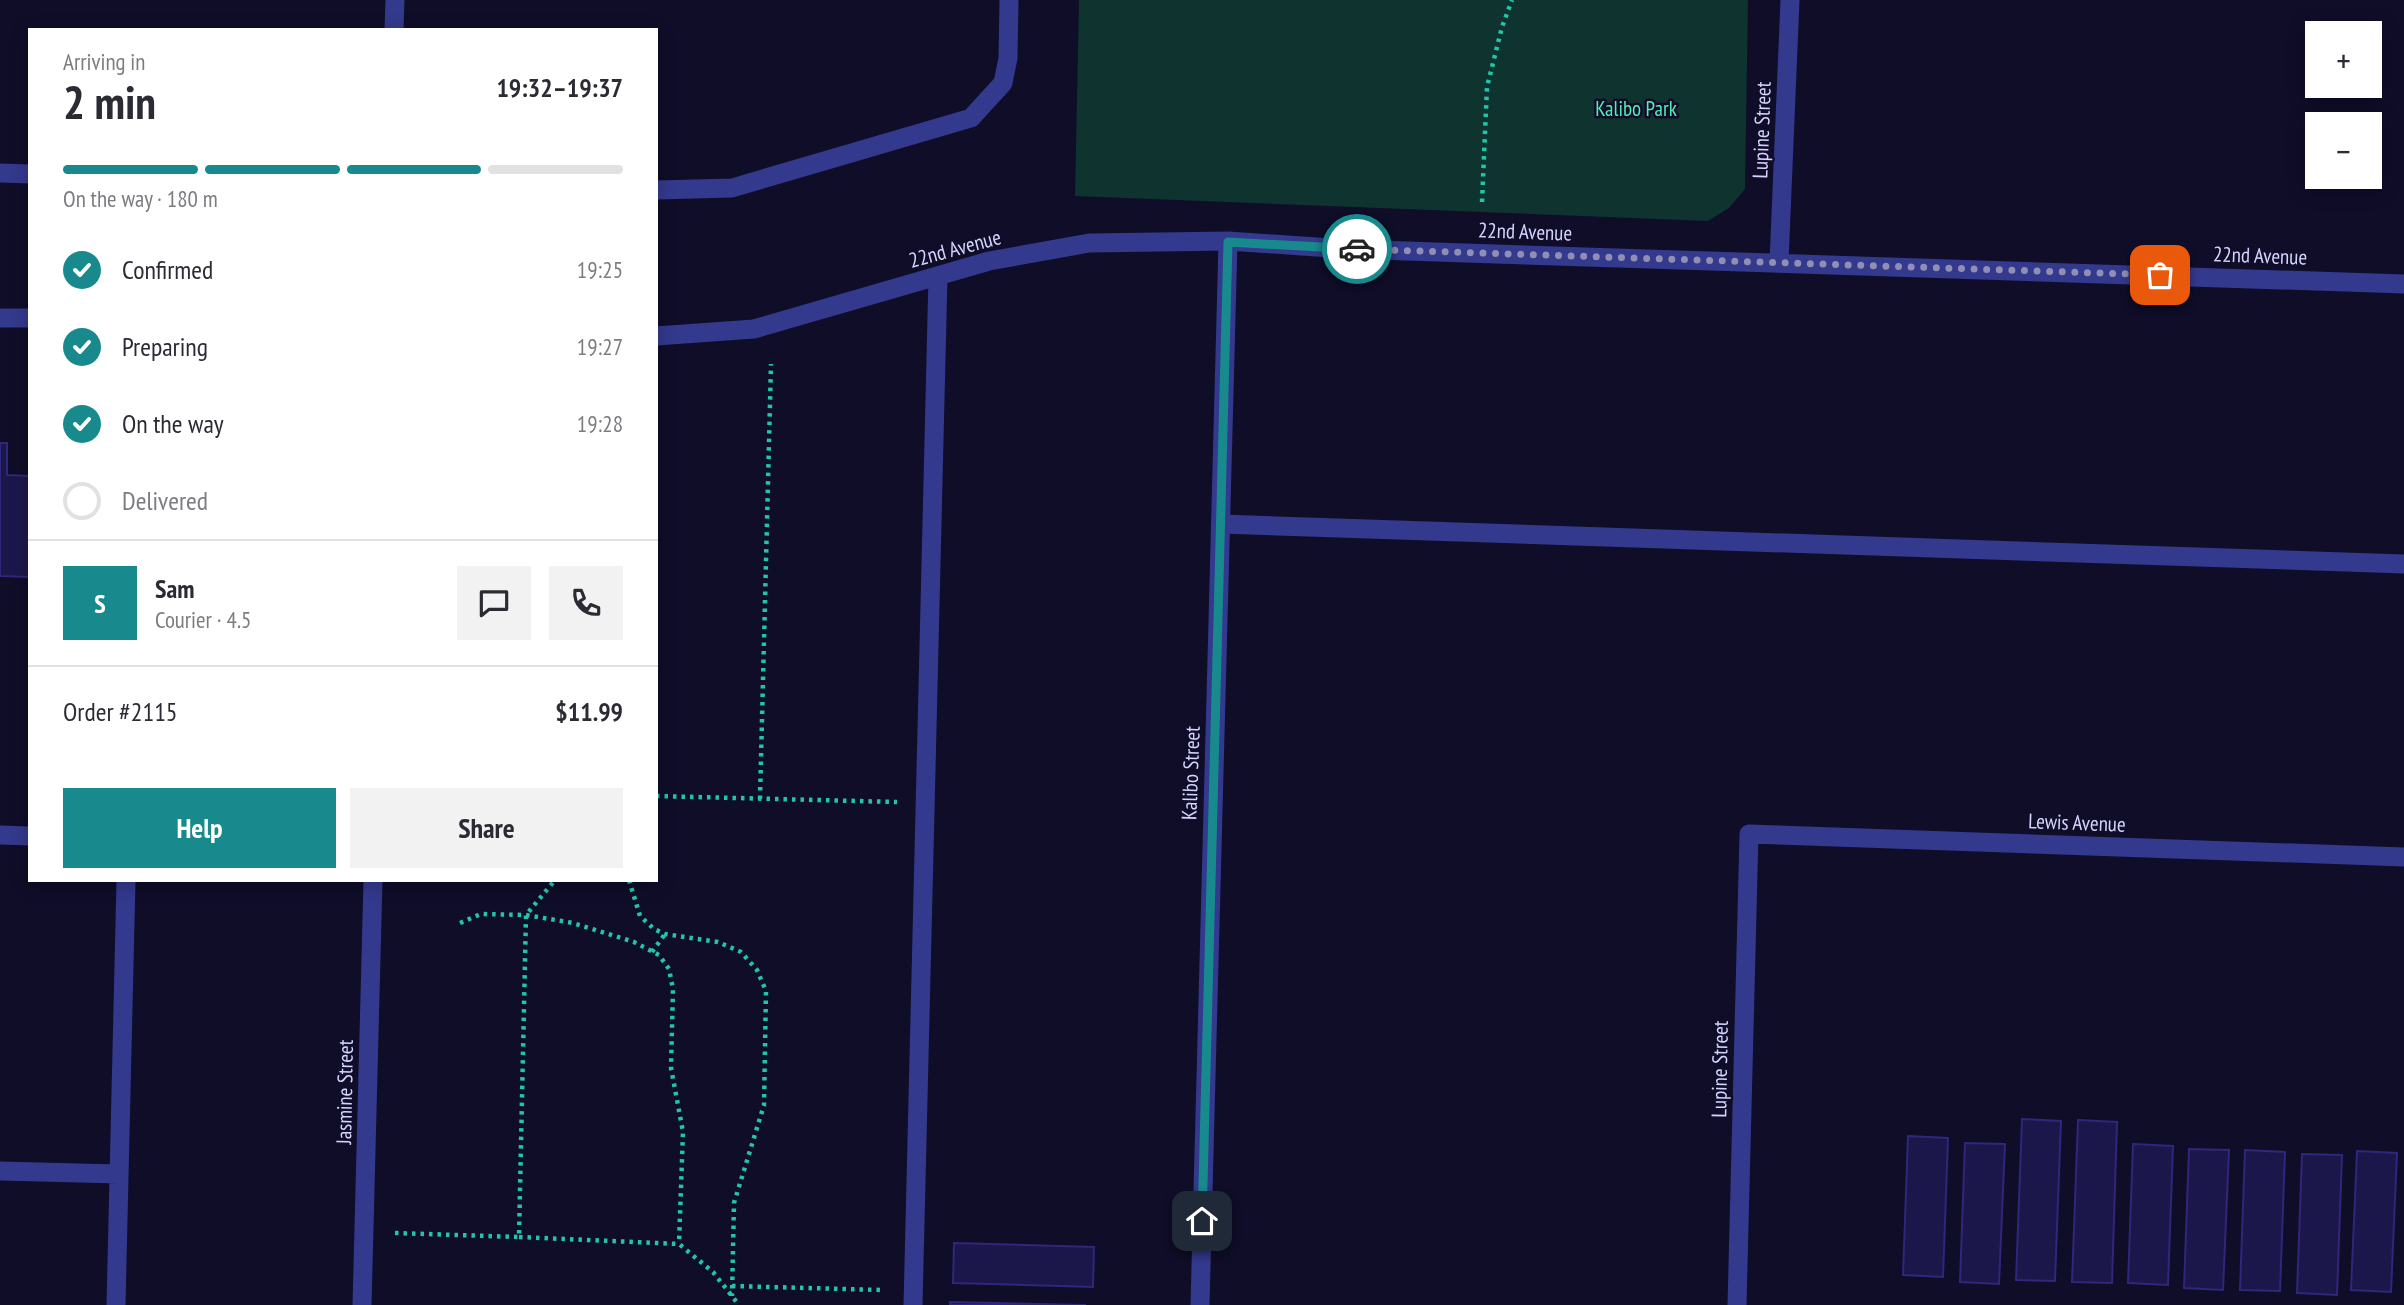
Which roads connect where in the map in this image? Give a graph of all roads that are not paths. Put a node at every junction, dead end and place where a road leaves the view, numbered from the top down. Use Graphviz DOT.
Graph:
graph roads {
  1 [pos="395,0"];
  2 [pos="1009,0"];
  3 [pos="1790,0"];
  4 [pos="394,28"];
  5 [pos="0,173"];
  6 [pos="28,174"];
  7 [pos="658,190"];
  8 [pos="1228,242"];
  9 [pos="1779,262"];
  10 [pos="938,276"];
  11 [pos="2404,284"];
  12 [pos="0,318"];
  13 [pos="28,318"];
  14 [pos="658,336"];
  15 [pos="1221,524"];
  16 [pos="2404,564"];
  17 [pos="1749,834"];
  18 [pos="0,835"];
  19 [pos="28,836"];
  20 [pos="2404,857"];
  21 [pos="126,882"];
  22 [pos="373,882"];
  23 [pos="0,1171"];
  24 [pos="119,1174"];
  25 [pos="914,1298"];
  26 [pos="116,1305"];
  27 [pos="362,1305"];
  28 [pos="1200,1305"];
  29 [pos="1737,1305"];
  1 -- 4 [label="street"];
  2 -- 7 [label="street"];
  3 -- 9 [label="street, Lupine Street"];
  5 -- 6 [label="street"];
  8 -- 9 [label="street, 22nd Avenue"];
  8 -- 10 [label="street, 22nd Avenue"];
  8 -- 15 [label="street, Kalibo Street"];
  9 -- 11 [label="street, 22nd Avenue"];
  10 -- 14 [label="street, 22nd Avenue"];
  10 -- 25 [label="street"];
  12 -- 13 [label="street"];
  15 -- 16 [label="street"];
  15 -- 28 [label="street, Kalibo Street"];
  17 -- 20 [label="street, Lewis Avenue"];
  17 -- 29 [label="street, Lupine Street"];
  18 -- 19 [label="street"];
  21 -- 24 [label="street"];
  22 -- 27 [label="street, Jasmine Street"];
  23 -- 24 [label="street"];
  24 -- 26 [label="street"];
}
